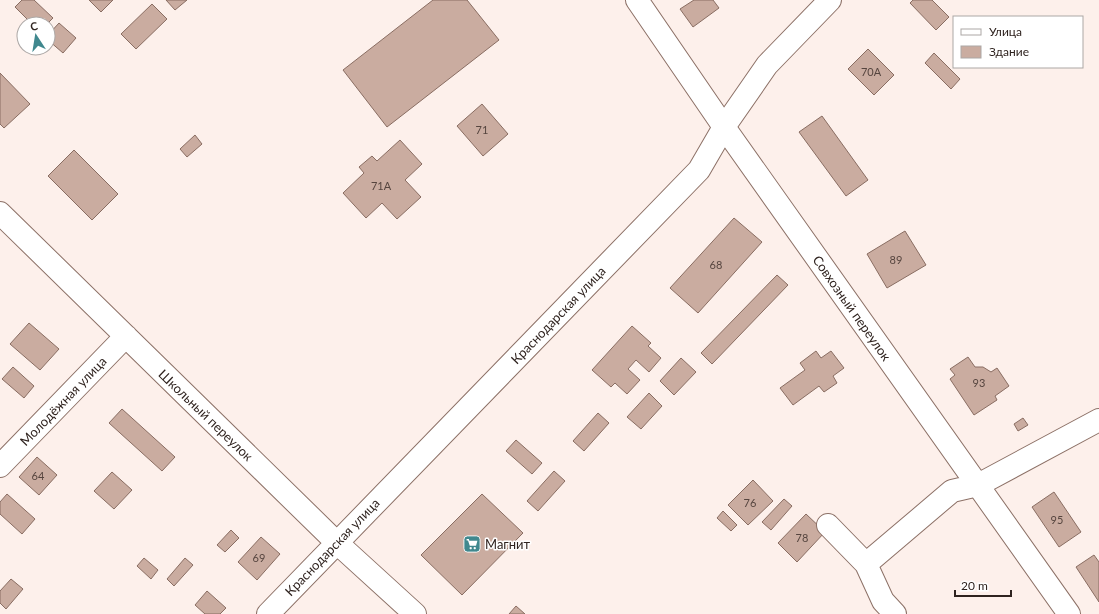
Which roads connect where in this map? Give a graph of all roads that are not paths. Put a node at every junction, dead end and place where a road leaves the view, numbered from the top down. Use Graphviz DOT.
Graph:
graph roads {
  1 [pos="637,0"];
  2 [pos="830,0"];
  3 [pos="724,127"];
  4 [pos="0,213"];
  5 [pos="126,336"];
  6 [pos="1099,420"];
  7 [pos="0,466"];
  8 [pos="978,485"];
  9 [pos="828,525"];
  10 [pos="336,542"];
  11 [pos="866,564"];
  12 [pos="268,614"];
  13 [pos="415,614"];
  14 [pos="895,614"];
  15 [pos="1069,614"];
  1 -- 3 [label="street, Совхозный переулок"];
  2 -- 3 [label="street, Краснодарская улица"];
  3 -- 8 [label="street, Совхозный переулок"];
  3 -- 10 [label="street, Краснодарская улица"];
  4 -- 5 [label="street, Школьный переулок"];
  5 -- 7 [label="street, Молодёжная улица"];
  5 -- 10 [label="street, Школьный переулок"];
  6 -- 8 [label="street"];
  8 -- 11 [label="street"];
  8 -- 15 [label="street, Совхозный переулок"];
  9 -- 11 [label="street"];
  10 -- 12 [label="street, Краснодарская улица"];
  10 -- 13 [label="street, Школьный переулок"];
  11 -- 14 [label="street"];
}
